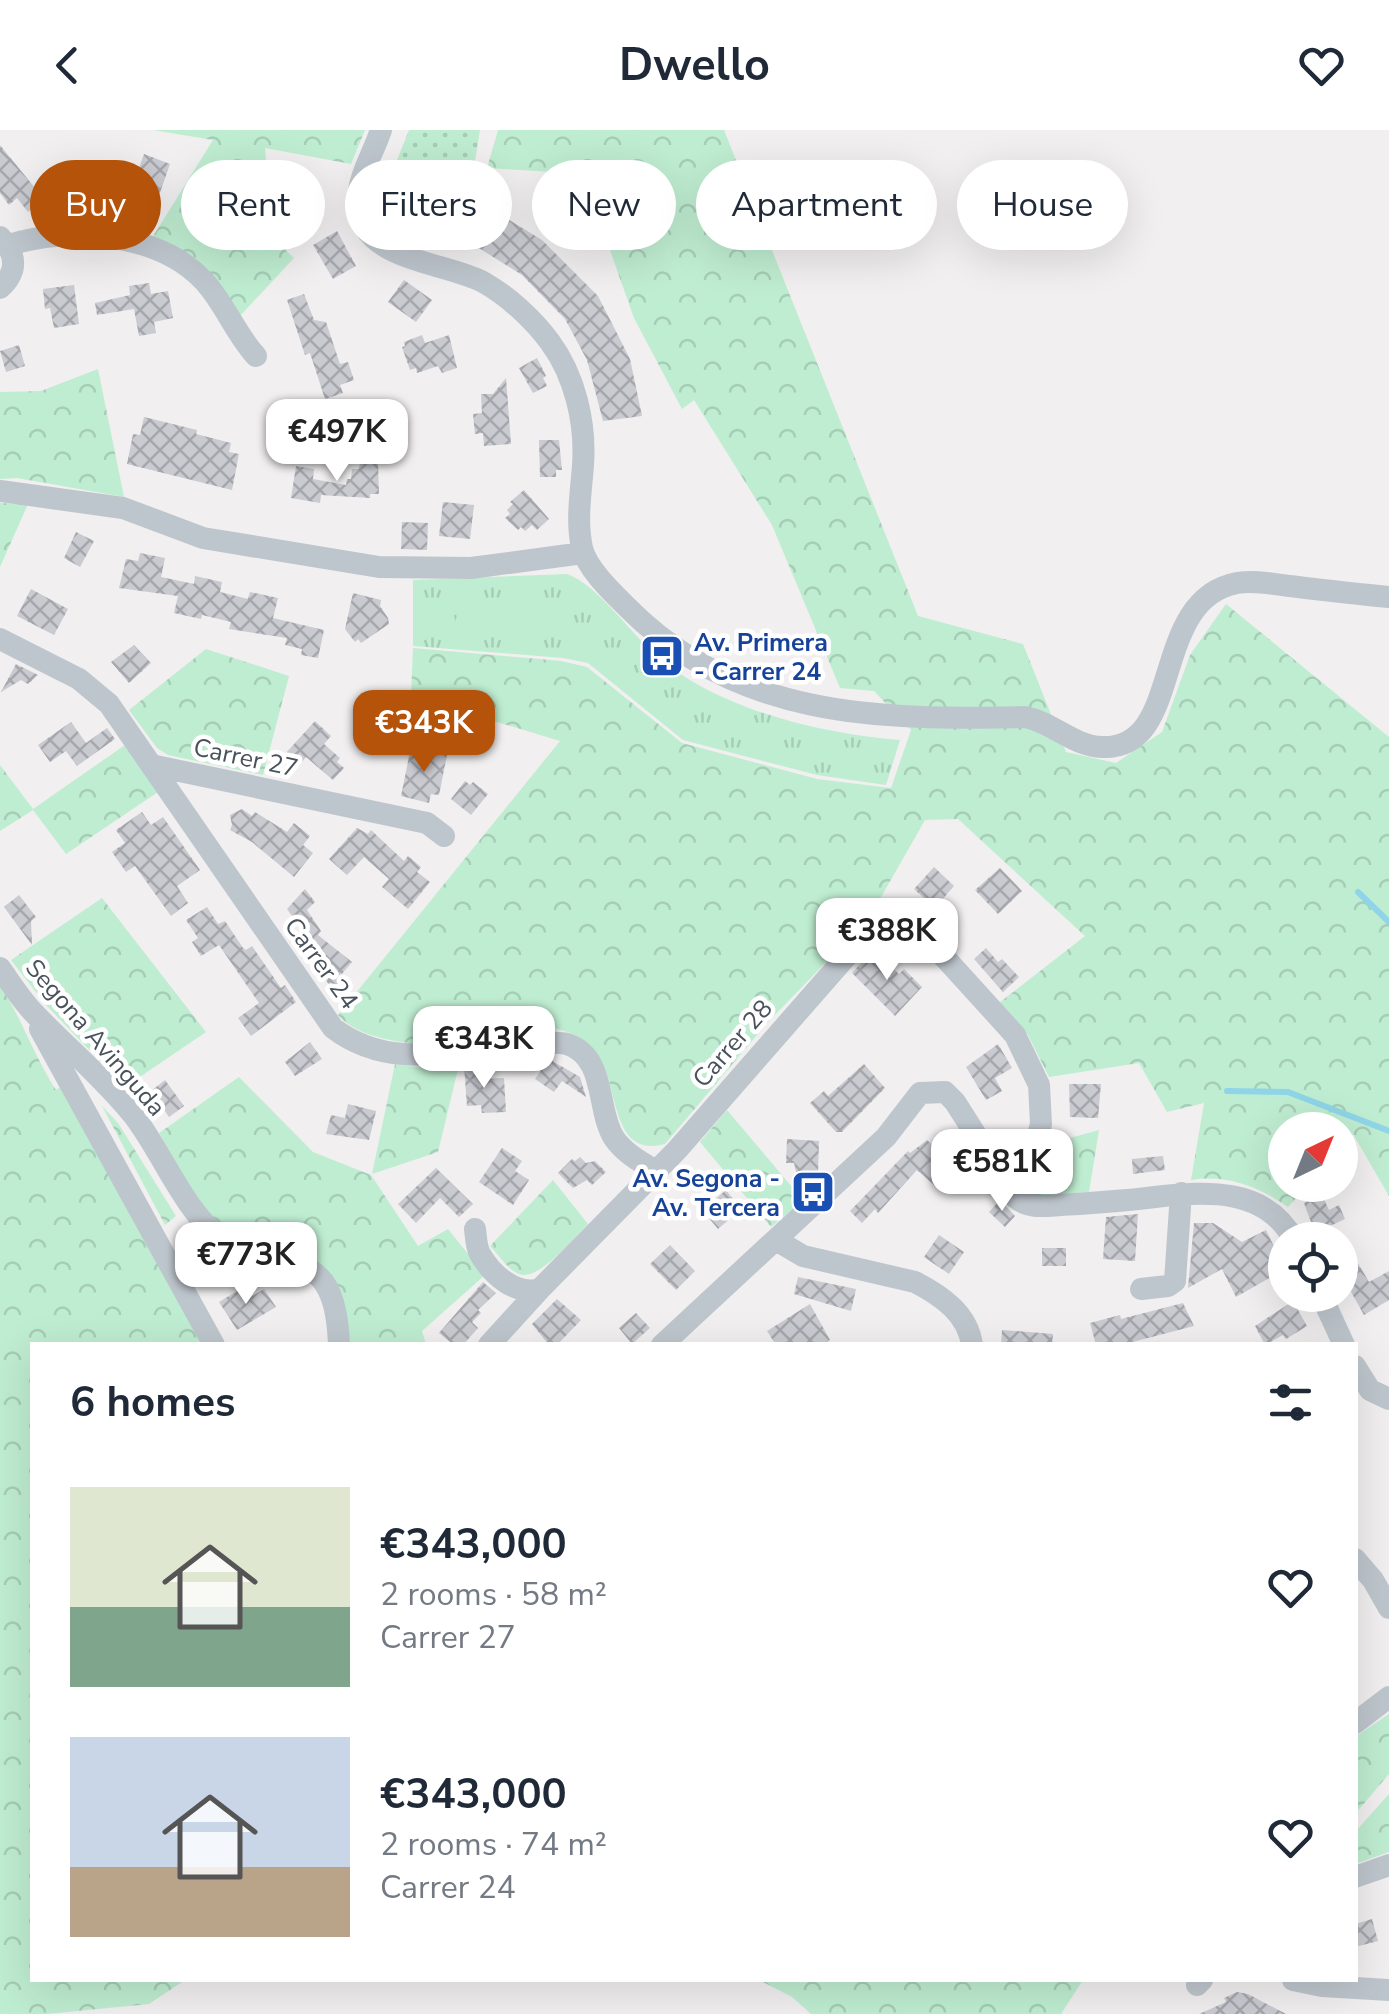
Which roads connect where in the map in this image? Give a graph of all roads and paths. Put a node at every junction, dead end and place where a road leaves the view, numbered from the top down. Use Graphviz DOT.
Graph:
graph roads {
  1 [pos="381,130"];
  2 [pos="4,241"];
  3 [pos="0,288"];
  4 [pos="256,356"];
  5 [pos="0,491"];
  6 [pos="583,554"];
  7 [pos="1389,597"];
  8 [pos="0,638"];
  9 [pos="152,765"];
  10 [pos="444,836"];
  11 [pos="0,968"];
  12 [pos="29,1008"];
  13 [pos="656,1171"];
  14 [pos="1003,1174"];
  15 [pos="1181,1194"];
  16 [pos="1281,1222"];
  17 [pos="475,1229"];
  18 [pos="776,1240"];
  19 [pos="1141,1288"];
  20 [pos="540,1289"];
  21 [pos="1328,1312"];
  22 [pos="212,1342"];
  23 [pos="338,1342"];
  24 [pos="493,1342"];
  25 [pos="665,1342"];
  26 [pos="971,1342"];
  27 [pos="1343,1342"];
  28 [pos="1358,1371"];
  29 [pos="1389,1398"];
  30 [pos="1358,1562"];
  31 [pos="1389,1608"];
  32 [pos="1389,1697"];
  33 [pos="1358,1721"];
  34 [pos="1389,1865"];
  35 [pos="1358,1876"];
  36 [pos="1303,1982"];
  37 [pos="1389,1990"];
  1 -- 6 [label="street"];
  2 -- 3 [label="street"];
  2 -- 4 [label="street"];
  5 -- 6 [label="street"];
  6 -- 7 [label="street"];
  8 -- 9 [label="street, Carrer 24"];
  9 -- 10 [label="street, Carrer 27"];
  9 -- 13 [label="street, Carrer 24"];
  11 -- 12 [label="street, Segona Avinguda"];
  12 -- 22 [label="street"];
  12 -- 23 [label="street, Segona Avinguda"];
  13 -- 14 [label="street, Carrer 28"];
  13 -- 20 [label="street, Carrer 28"];
  14 -- 15 [label="street"];
  14 -- 18 [label="street"];
  15 -- 16 [label="street"];
  15 -- 19 [label="street"];
  17 -- 20 [label="street"];
  18 -- 25 [label="street"];
  18 -- 26 [label="street"];
  20 -- 24 [label="street, Carrer 28"];
  21 -- 27 [label="street"];
  28 -- 29 [label="street"];
  30 -- 31 [label="street"];
  32 -- 33 [label="street"];
  34 -- 35 [label="street"];
  36 -- 37 [label="street"];
}
